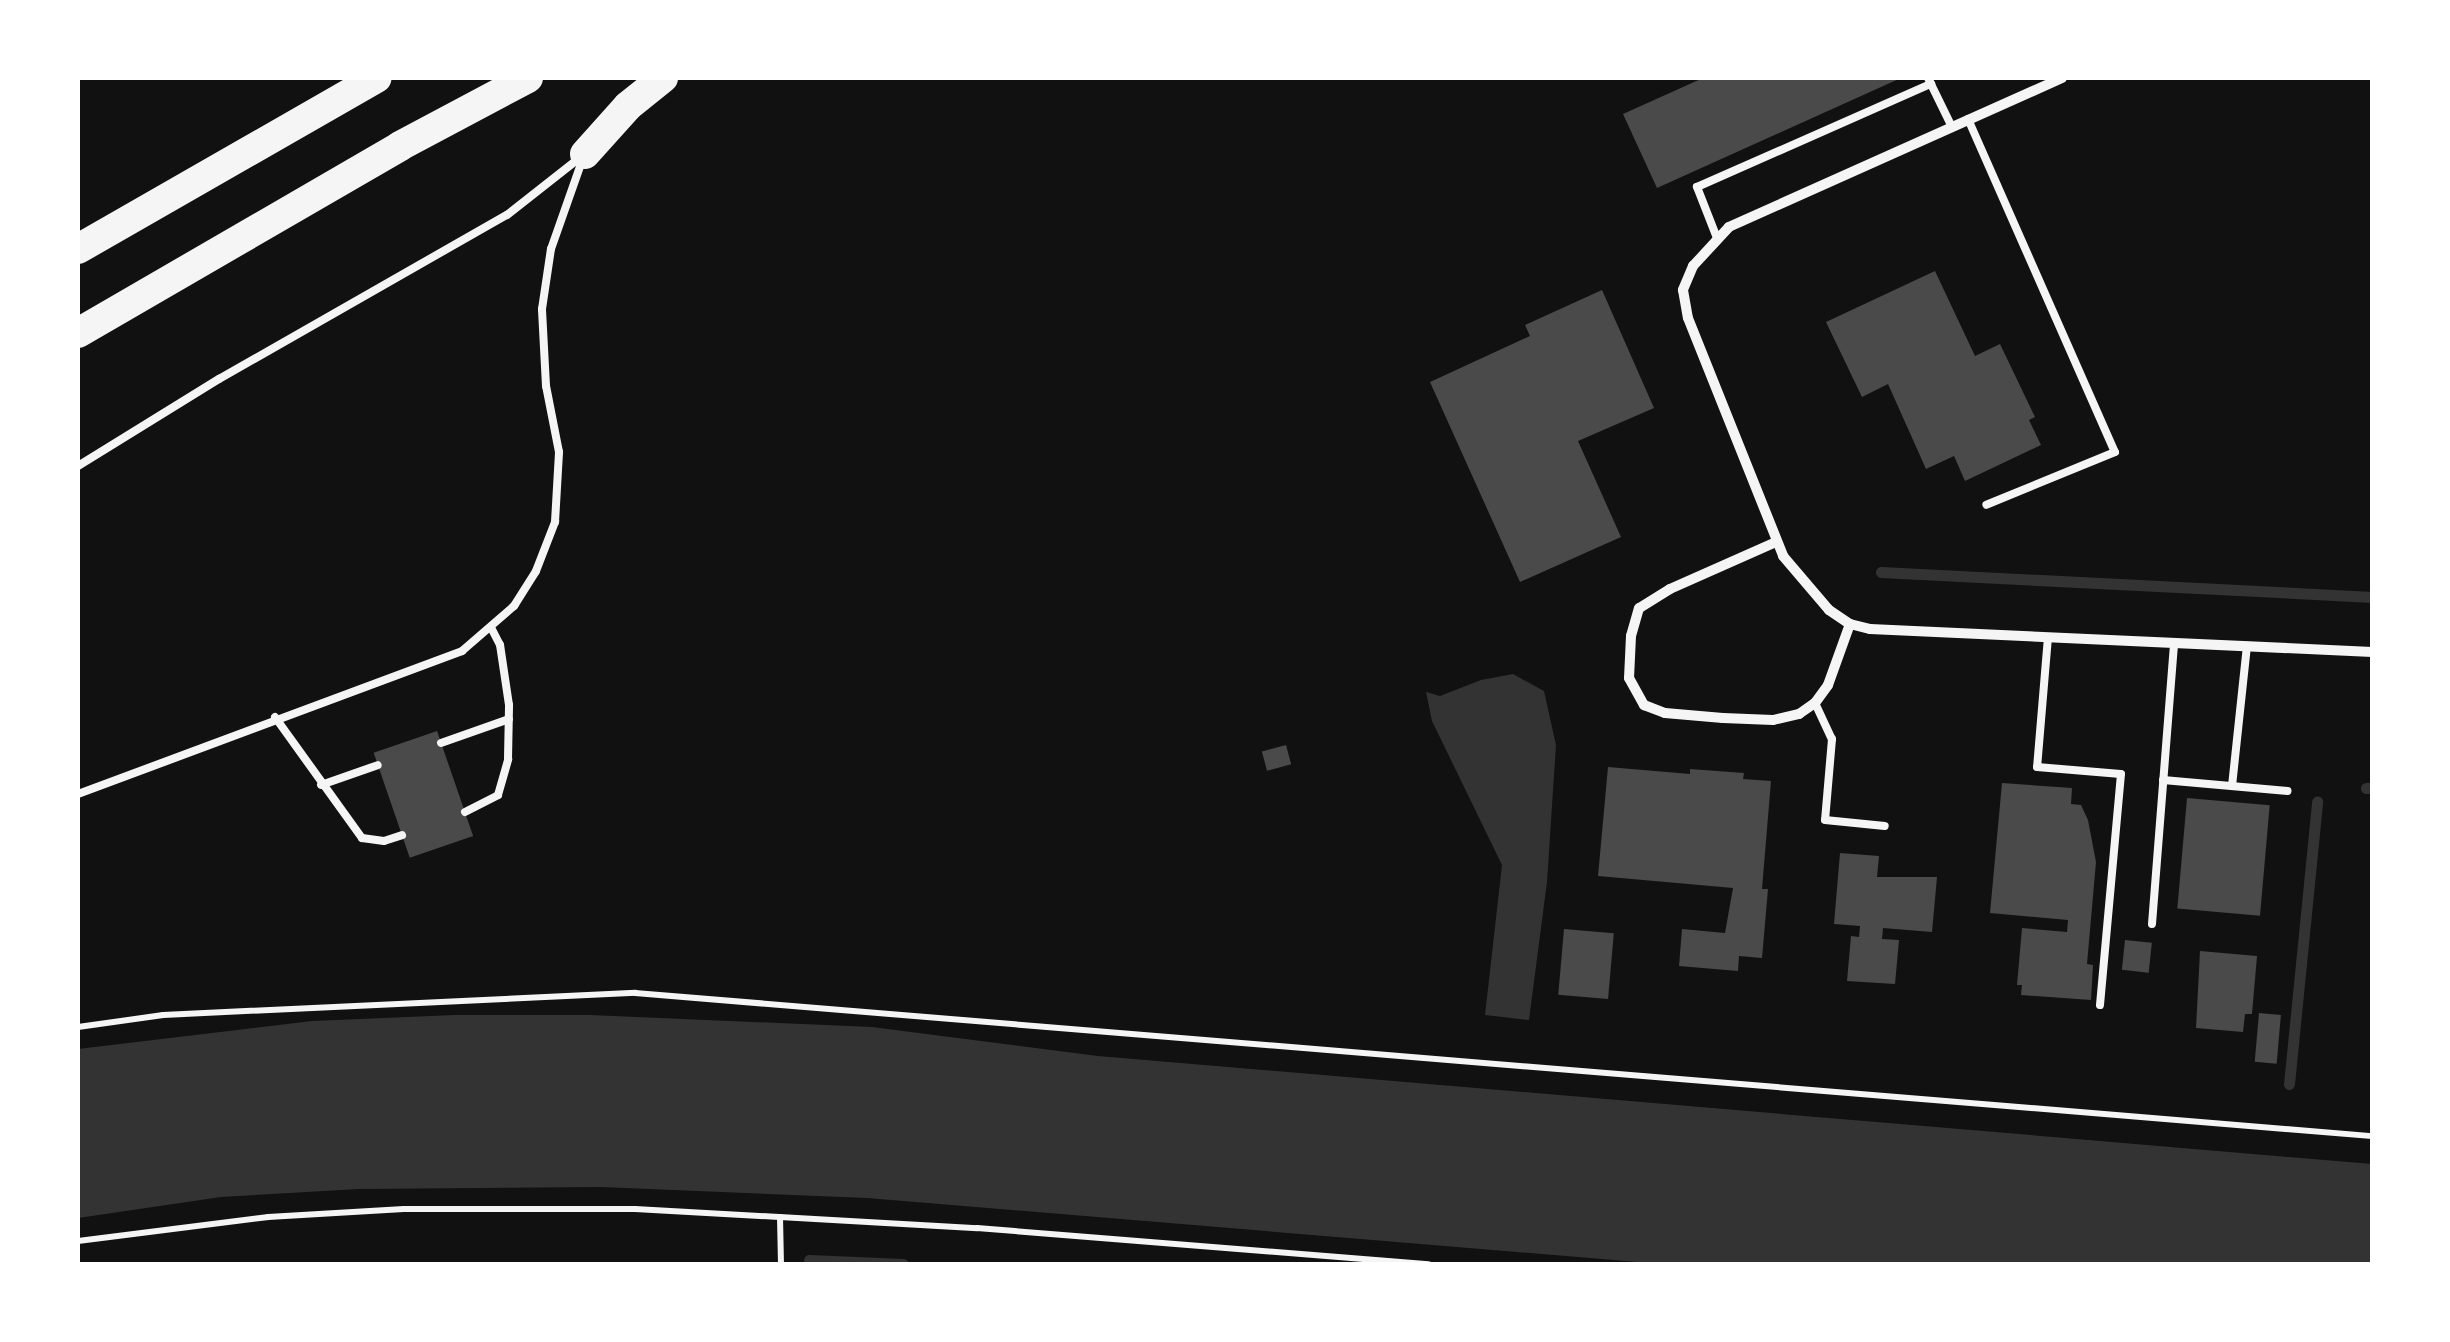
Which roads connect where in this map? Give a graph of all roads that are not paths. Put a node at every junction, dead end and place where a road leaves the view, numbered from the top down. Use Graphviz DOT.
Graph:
graph roads {
  1 [pos="378,78"];
  2 [pos="528,78"];
  3 [pos="663,78"];
  4 [pos="2062,78"];
  5 [pos="1930,81"];
  6 [pos="1968,120"];
  7 [pos="1952,128"];
  8 [pos="585,154"];
  9 [pos="1717,238"];
  10 [pos="78,250"];
  11 [pos="78,333"];
  12 [pos="78,466"];
  13 [pos="1986,505"];
  14 [pos="1776,542"];
  15 [pos="1850,624"];
  16 [pos="492,629"];
  17 [pos="2048,637"];
  18 [pos="2174,643"];
  19 [pos="2247,646"];
  20 [pos="2372,652"];
  21 [pos="1815,703"];
  22 [pos="274,717"];
  23 [pos="509,719"];
  24 [pos="441,742"];
  25 [pos="378,765"];
  26 [pos="2163,780"];
  27 [pos="322,785"];
  28 [pos="2232,786"];
  29 [pos="2288,791"];
  30 [pos="78,794"];
  31 [pos="465,812"];
  32 [pos="1886,826"];
  33 [pos="402,835"];
  34 [pos="2152,924"];
  35 [pos="2100,1005"];
  1 -- 10 [label="highway"];
  2 -- 11 [label="highway"];
  3 -- 8 [label="highway"];
  4 -- 6 [label="street"];
  5 -- 7 [label="lane"];
  5 -- 9 [label="lane"];
  6 -- 7 [label="street"];
  6 -- 13 [label="lane"];
  7 -- 9 [label="street"];
  8 -- 12 [label="lane"];
  8 -- 16 [label="lane"];
  9 -- 14 [label="street"];
  14 -- 15 [label="street"];
  14 -- 21 [label="street"];
  15 -- 17 [label="street"];
  15 -- 21 [label="street"];
  16 -- 22 [label="lane"];
  16 -- 23 [label="lane"];
  17 -- 18 [label="street"];
  17 -- 35 [label="lane"];
  18 -- 19 [label="street"];
  18 -- 26 [label="lane"];
  19 -- 20 [label="street"];
  19 -- 28 [label="lane"];
  21 -- 32 [label="lane"];
  22 -- 27 [label="lane"];
  22 -- 30 [label="lane"];
  23 -- 24 [label="lane"];
  23 -- 31 [label="lane"];
  25 -- 27 [label="lane"];
  26 -- 28 [label="lane"];
  26 -- 34 [label="lane"];
  27 -- 33 [label="lane"];
  28 -- 29 [label="lane"];
}
